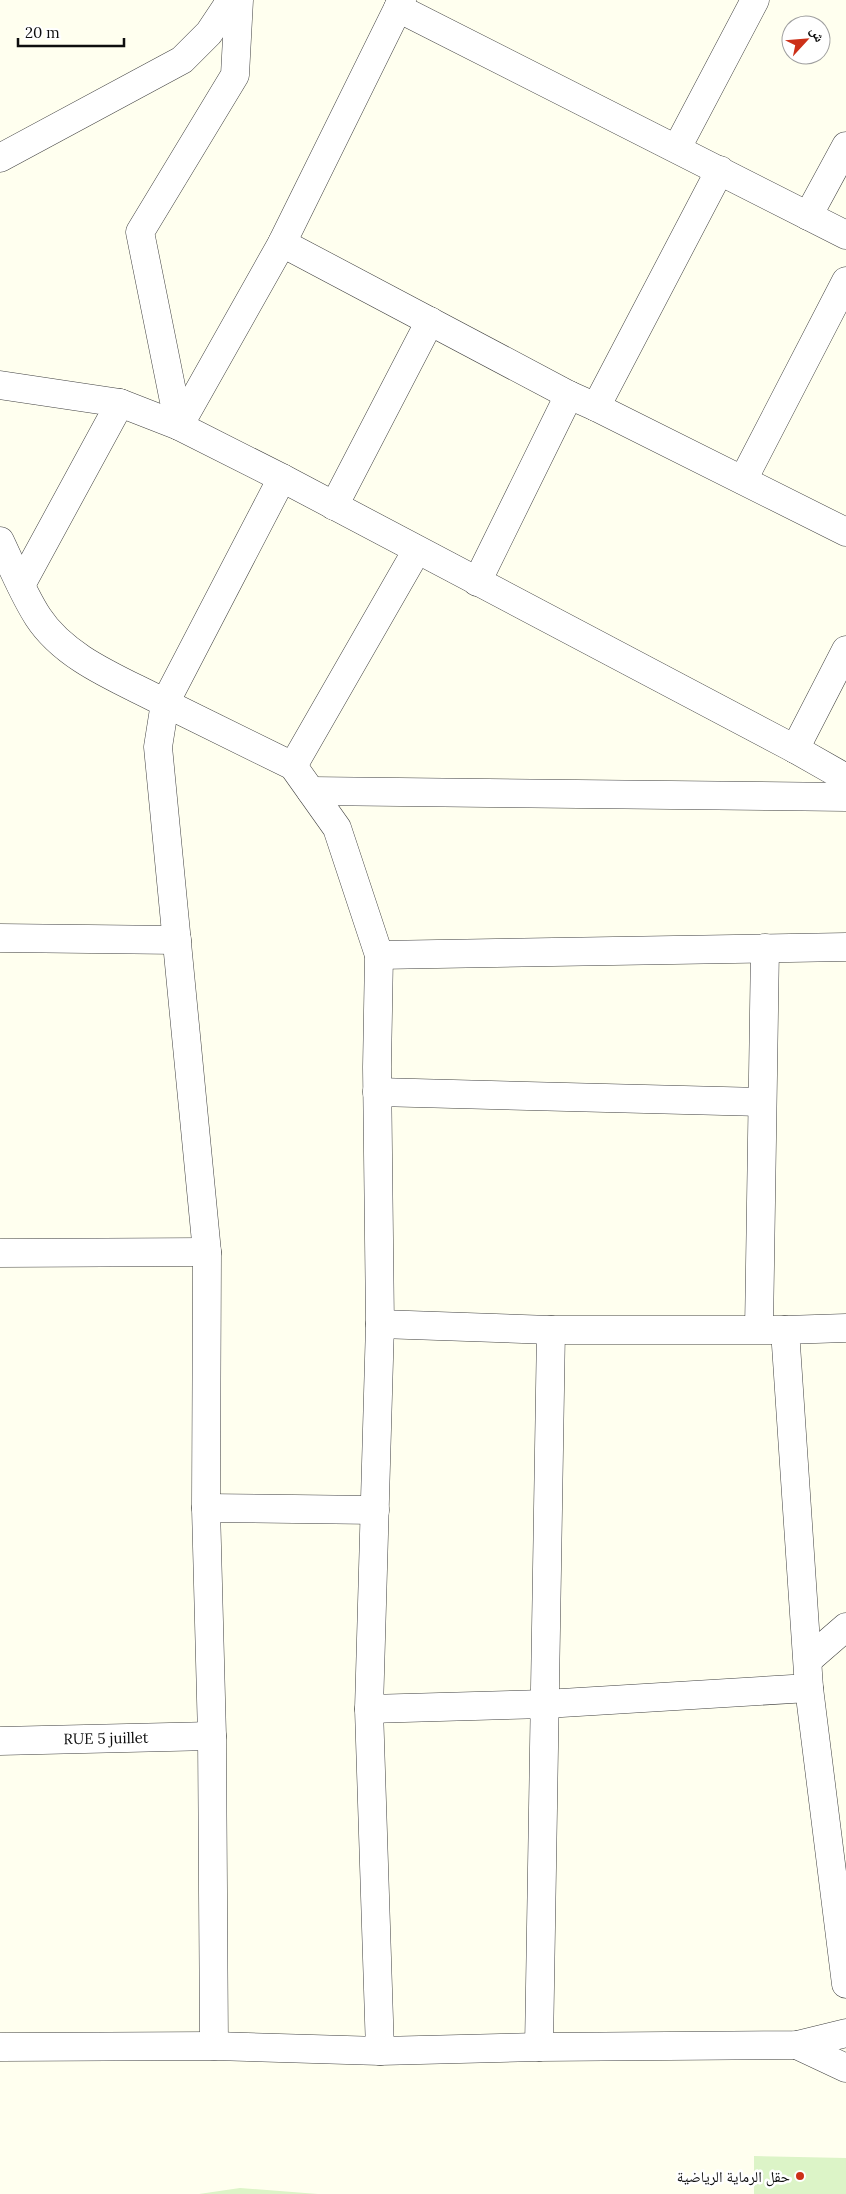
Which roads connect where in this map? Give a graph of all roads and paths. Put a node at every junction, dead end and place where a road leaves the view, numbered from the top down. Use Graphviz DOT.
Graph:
graph roads {
  1 [pos="231,0"];
  2 [pos="239,0"];
  3 [pos="755,0"];
  4 [pos="400,4"];
  5 [pos="846,146"];
  6 [pos="677,148"];
  7 [pos="0,158"];
  8 [pos="720,170"];
  9 [pos="808,216"];
  10 [pos="846,235"];
  11 [pos="282,243"];
  12 [pos="846,281"];
  13 [pos="430,321"];
  14 [pos="0,385"];
  15 [pos="569,395"];
  16 [pos="120,403"];
  17 [pos="596,407"];
  18 [pos="180,426"];
  19 [pos="282,478"];
  20 [pos="743,480"];
  21 [pos="334,506"];
  22 [pos="846,532"];
  23 [pos="0,542"];
  24 [pos="417,550"];
  25 [pos="477,582"];
  26 [pos="21,585"];
  27 [pos="846,650"];
  28 [pos="165,702"];
  29 [pos="795,749"];
  30 [pos="293,766"];
  31 [pos="846,778"];
  32 [pos="310,791"];
  33 [pos="846,797"];
  34 [pos="0,938"];
  35 [pos="177,940"];
  36 [pos="846,947"];
  37 [pos="765,948"];
  38 [pos="379,955"];
  39 [pos="377,1092"];
  40 [pos="762,1102"];
  41 [pos="207,1252"];
  42 [pos="0,1253"];
  43 [pos="380,1324"];
  44 [pos="846,1328"];
  45 [pos="551,1330"];
  46 [pos="772,1330"];
  47 [pos="206,1508"];
  48 [pos="375,1510"];
  49 [pos="846,1627"];
  50 [pos="808,1660"];
  51 [pos="809,1688"];
  52 [pos="545,1704"];
  53 [pos="369,1709"];
  54 [pos="212,1736"];
  55 [pos="0,1741"];
  56 [pos="846,1984"];
  57 [pos="846,2033"];
  58 [pos="214,2046"];
  59 [pos="798,2046"];
  60 [pos="0,2047"];
  61 [pos="539,2047"];
  62 [pos="380,2051"];
  63 [pos="846,2068"];
  1 -- 7 [label="street"];
  2 -- 18 [label="street"];
  3 -- 6 [label="street"];
  4 -- 6 [label="street"];
  4 -- 11 [label="street"];
  5 -- 9 [label="street"];
  6 -- 8 [label="street"];
  8 -- 9 [label="street"];
  8 -- 17 [label="street"];
  9 -- 10 [label="street"];
  11 -- 13 [label="street"];
  11 -- 18 [label="street"];
  12 -- 20 [label="street"];
  13 -- 15 [label="street"];
  13 -- 21 [label="street"];
  14 -- 16 [label="street"];
  15 -- 17 [label="street"];
  15 -- 25 [label="street"];
  16 -- 18 [label="street"];
  16 -- 26 [label="street"];
  17 -- 20 [label="street"];
  18 -- 19 [label="street"];
  19 -- 21 [label="street"];
  19 -- 28 [label="street"];
  20 -- 22 [label="street"];
  21 -- 24 [label="street"];
  23 -- 26 [label="street"];
  24 -- 25 [label="street"];
  24 -- 30 [label="street"];
  25 -- 29 [label="street"];
  26 -- 28 [label="street"];
  27 -- 29 [label="street"];
  28 -- 30 [label="street"];
  28 -- 35 [label="street"];
  29 -- 31 [label="street"];
  30 -- 32 [label="street"];
  32 -- 33 [label="street"];
  32 -- 38 [label="street"];
  34 -- 35 [label="street"];
  35 -- 41 [label="street"];
  36 -- 37 [label="street"];
  37 -- 38 [label="street"];
  37 -- 40 [label="street"];
  38 -- 39 [label="street"];
  39 -- 40 [label="street"];
  39 -- 43 [label="street"];
  40 -- 46 [label="street"];
  41 -- 42 [label="street"];
  41 -- 47 [label="street"];
  43 -- 45 [label="street"];
  43 -- 48 [label="street"];
  44 -- 46 [label="street"];
  45 -- 46 [label="street"];
  45 -- 52 [label="street"];
  46 -- 50 [label="street"];
  47 -- 48 [label="street"];
  47 -- 54 [label="street"];
  48 -- 53 [label="street"];
  49 -- 50 [label="street"];
  50 -- 51 [label="street"];
  51 -- 52 [label="street"];
  51 -- 56 [label="street"];
  52 -- 53 [label="street"];
  52 -- 61 [label="street"];
  53 -- 62 [label="street"];
  54 -- 55 [label="street, RUE 5 juillet"];
  54 -- 58 [label="street"];
  57 -- 59 [label="street"];
  58 -- 60 [label="street"];
  58 -- 62 [label="street"];
  59 -- 61 [label="street"];
  59 -- 63 [label="street"];
  61 -- 62 [label="street"];
}
